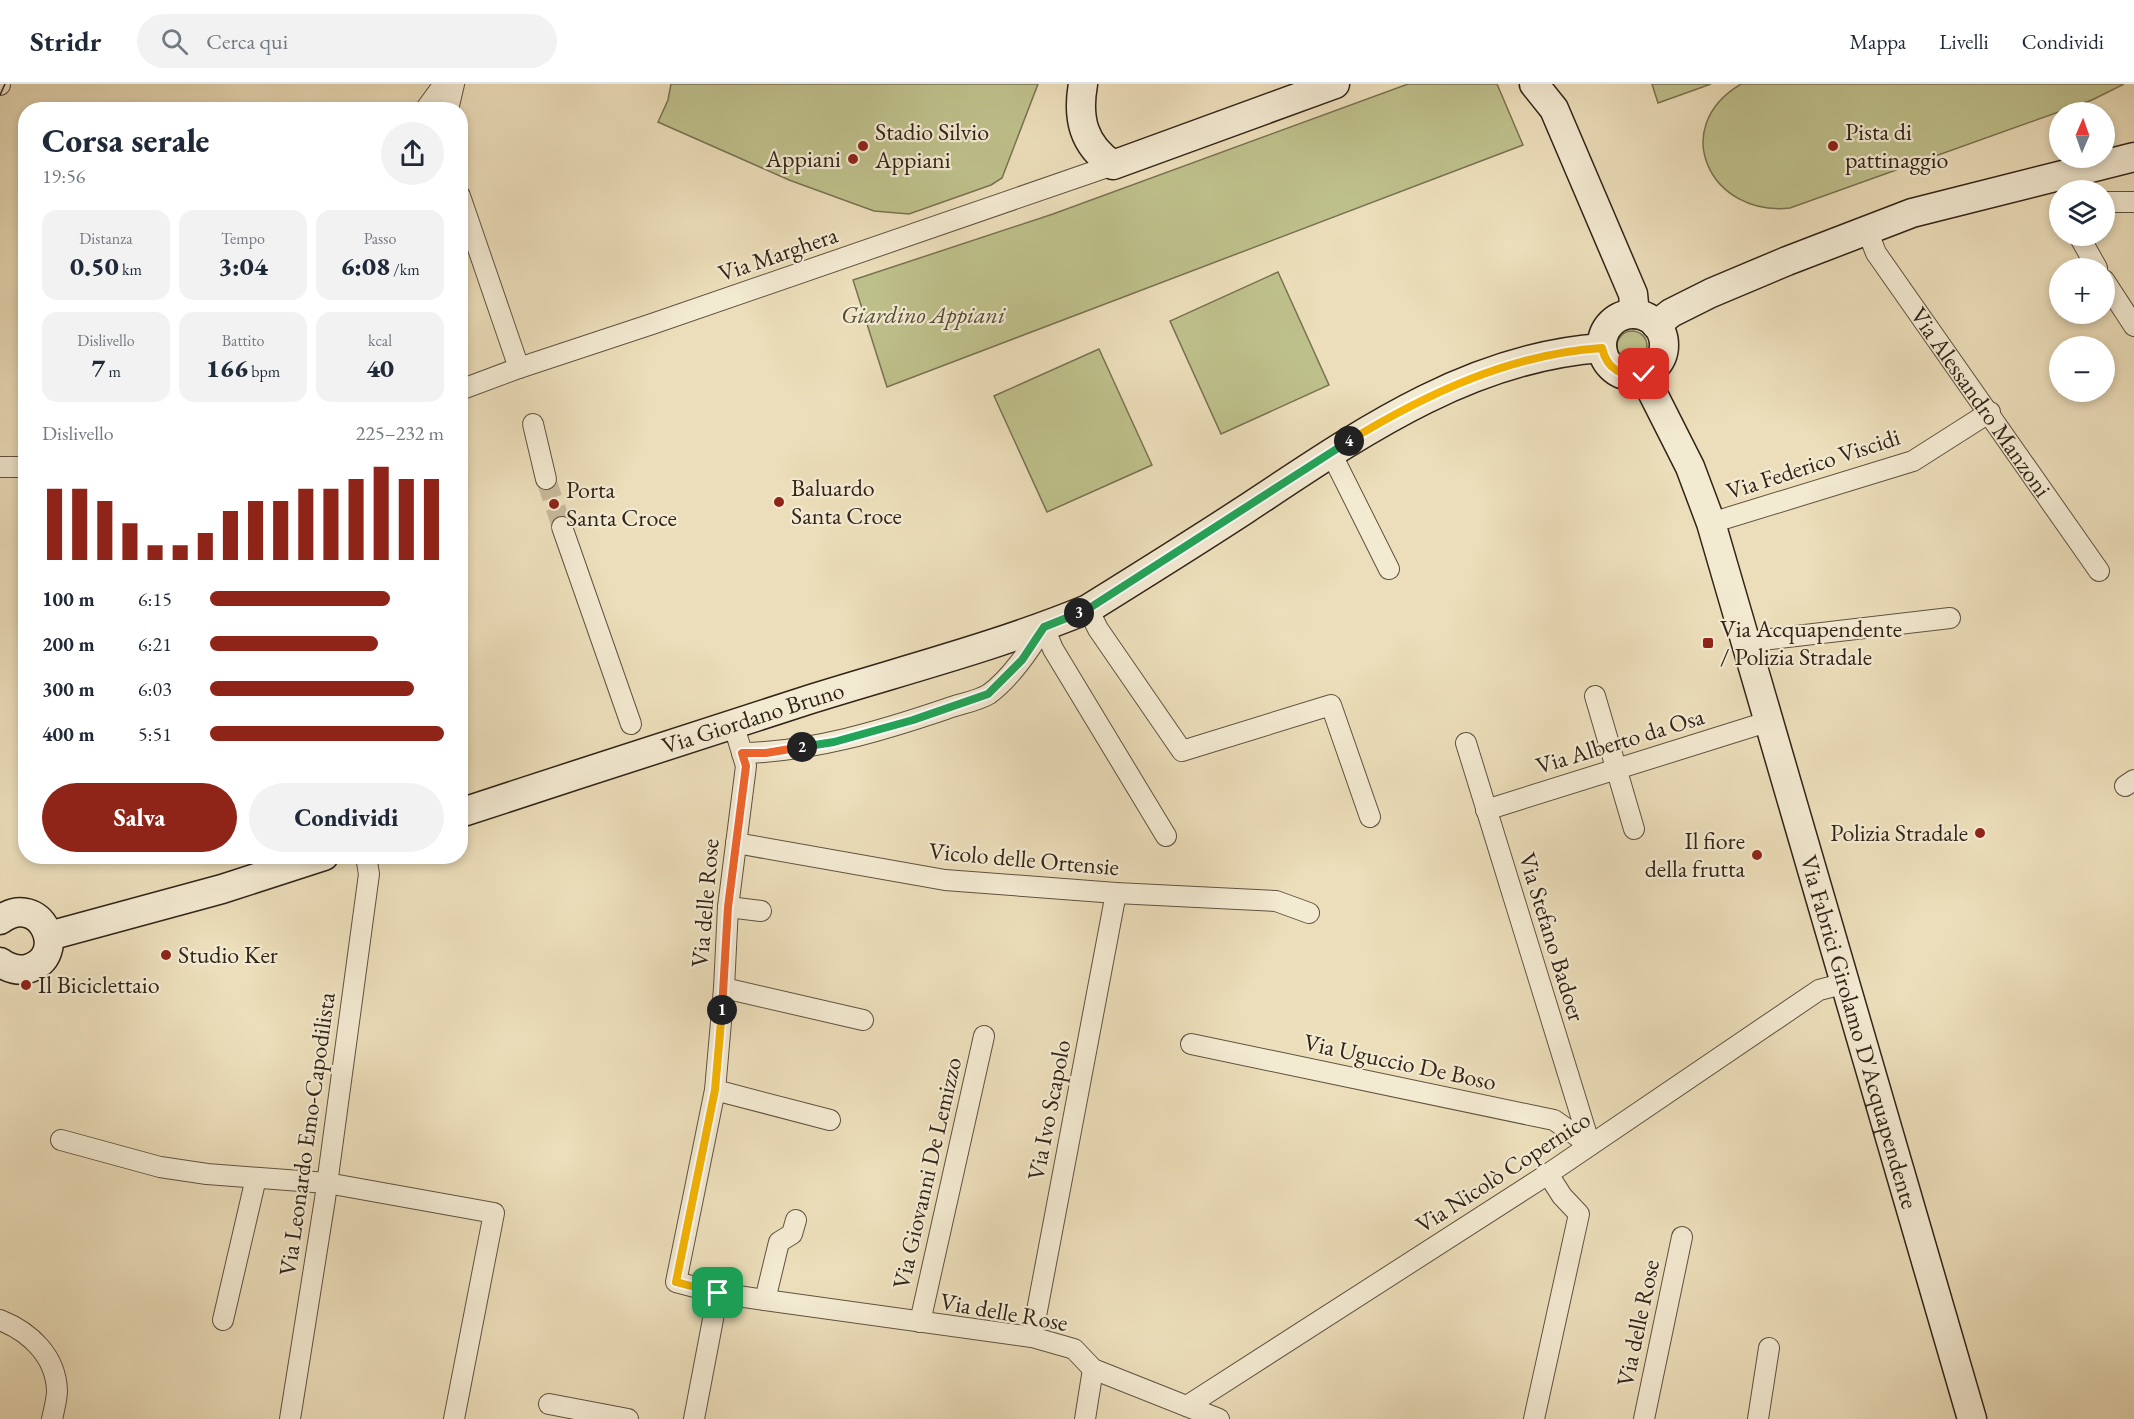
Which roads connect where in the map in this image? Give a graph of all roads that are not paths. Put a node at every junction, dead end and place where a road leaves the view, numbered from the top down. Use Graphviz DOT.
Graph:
graph roads {
  1 [pos="444,84"];
  2 [pos="454,84"];
  3 [pos="1083,84"];
  4 [pos="1335,84"];
  5 [pos="1534,84"];
  6 [pos="1551,97"];
  7 [pos="431,102"];
  8 [pos="450,102"];
  9 [pos="2134,157"];
  10 [pos="1113,165"];
  11 [pos="2069,180"];
  12 [pos="2049,185"];
  13 [pos="2115,202"];
  14 [pos="2134,202"];
  15 [pos="468,219"];
  16 [pos="1867,230"];
  17 [pos="2115,297"];
  18 [pos="1646,319"];
  19 [pos="2134,326"];
  20 [pos="1602,348"];
  21 [pos="519,368"];
  22 [pos="1644,374"];
  23 [pos="468,387"];
  24 [pos="1990,412"];
  25 [pos="533,424"];
  26 [pos="1331,453"];
  27 [pos="0,466"];
  28 [pos="18,467"];
  29 [pos="546,479"];
  30 [pos="1711,523"];
  31 [pos="562,527"];
  32 [pos="1389,569"];
  33 [pos="2099,571"];
  34 [pos="1088,609"];
  35 [pos="1950,618"];
  36 [pos="1044,627"];
  37 [pos="1748,646"];
  38 [pos="1595,696"];
  39 [pos="1770,721"];
  40 [pos="733,723"];
  41 [pos="631,724"];
  42 [pos="1466,743"];
  43 [pos="744,760"];
  44 [pos="1618,769"];
  45 [pos="468,810"];
  46 [pos="1486,810"];
  47 [pos="1370,817"];
  48 [pos="1634,828"];
  49 [pos="1166,836"];
  50 [pos="736,843"];
  51 [pos="299,864"];
  52 [pos="367,864"];
  53 [pos="1116,892"];
  54 [pos="728,907"];
  55 [pos="761,911"];
  56 [pos="1309,913"];
  57 [pos="0,920"];
  58 [pos="49,936"];
  59 [pos="0,962"];
  60 [pos="1846,983"];
  61 [pos="724,988"];
  62 [pos="863,1020"];
  63 [pos="984,1036"];
  64 [pos="1191,1044"];
  65 [pos="715,1090"];
  66 [pos="830,1120"];
  67 [pos="62,1140"];
  68 [pos="1590,1145"];
  69 [pos="1548,1174"];
  70 [pos="256,1178"];
  71 [pos="327,1183"];
  72 [pos="796,1220"];
  73 [pos="1682,1237"];
  74 [pos="718,1293"];
  75 [pos="765,1300"];
  76 [pos="0,1320"];
  77 [pos="223,1320"];
  78 [pos="920,1322"];
  79 [pos="1032,1337"];
  80 [pos="1769,1348"];
  81 [pos="1093,1369"];
  82 [pos="549,1404"];
  83 [pos="1187,1406"];
  84 [pos="52,1419"];
  85 [pos="290,1419"];
  86 [pos="454,1419"];
  87 [pos="628,1419"];
  88 [pos="694,1419"];
  89 [pos="1085,1419"];
  90 [pos="1219,1419"];
  91 [pos="1534,1419"];
  92 [pos="1644,1419"];
  93 [pos="1758,1419"];
  94 [pos="1972,1419"];
  1 -- 7 [label="street"];
  2 -- 8 [label="street"];
  3 -- 10 [label="main road"];
  4 -- 10 [label="main road"];
  5 -- 6 [label="main road"];
  6 -- 18 [label="main road"];
  9 -- 11 [label="main road"];
  10 -- 21 [label="street, Via Marghera"];
  12 -- 16 [label="main road"];
  13 -- 14 [label="street"];
  15 -- 21 [label="street"];
  16 -- 18 [label="main road"];
  16 -- 24 [label="street, Via Alessandro Manzoni"];
  17 -- 19 [label="street"];
  18 -- 20 [label="main road"];
  18 -- 22 [label="main road"];
  20 -- 22 [label="main road"];
  20 -- 26 [label="main road, Via Giordano Bruno"];
  21 -- 23 [label="street, Via Marghera"];
  22 -- 30 [label="main road, Via Fabrici Girolamo D'Acquapendente"];
  24 -- 30 [label="street, Via Federico Viscidi"];
  24 -- 33 [label="street, Via Alessandro Manzoni"];
  25 -- 29 [label="street"];
  26 -- 32 [label="street"];
  26 -- 34 [label="main road, Via Giordano Bruno"];
  27 -- 28 [label="street"];
  30 -- 37 [label="main road, Via Fabrici Girolamo D'Acquapendente"];
  31 -- 41 [label="street"];
  34 -- 36 [label="main road, Via Giordano Bruno"];
  34 -- 47 [label="street"];
  35 -- 37 [label="street"];
  36 -- 40 [label="main road, Via Giordano Bruno"];
  36 -- 43 [label="street, Via Giordano Bruno"];
  36 -- 49 [label="street"];
  37 -- 39 [label="main road, Via Fabrici Girolamo D'Acquapendente"];
  38 -- 44 [label="street"];
  39 -- 44 [label="street, Via Alberto da Osa"];
  39 -- 60 [label="main road, Via Fabrici Girolamo D'Acquapendente"];
  40 -- 43 [label="street, Via delle Rose"];
  40 -- 45 [label="main road, Via Giordano Bruno"];
  42 -- 46 [label="street, Via Stefano Badoer"];
  43 -- 50 [label="street, Via delle Rose"];
  44 -- 46 [label="street, Via Alberto da Osa"];
  44 -- 48 [label="street"];
  46 -- 68 [label="street, Via Stefano Badoer"];
  50 -- 53 [label="street, Vicolo delle Ortensie"];
  50 -- 54 [label="street, Via delle Rose"];
  51 -- 58 [label="main road"];
  52 -- 71 [label="street, Via Leonardo Emo-Capodilista"];
  53 -- 56 [label="street, Vicolo delle Ortensie"];
  53 -- 79 [label="street, Via Ivo Scapolo"];
  54 -- 55 [label="street"];
  54 -- 61 [label="street, Via delle Rose"];
  57 -- 58 [label="main road"];
  58 -- 59 [label="main road"];
  60 -- 68 [label="street, Via Nicolò Copernico"];
  60 -- 94 [label="main road, Via Fabrici Girolamo D'Acquapendente"];
  61 -- 62 [label="street"];
  61 -- 65 [label="street, Via delle Rose"];
  63 -- 78 [label="street, Via Giovanni De Lemizzo"];
  64 -- 68 [label="street, Via Uguccio De Boso"];
  65 -- 66 [label="street"];
  65 -- 74 [label="street, Via delle Rose"];
  67 -- 70 [label="street"];
  68 -- 69 [label="street, Via Nicolò Copernico"];
  69 -- 83 [label="street, Via Nicolò Copernico"];
  69 -- 91 [label="street"];
  70 -- 71 [label="street"];
  70 -- 77 [label="street"];
  71 -- 85 [label="street, Via Leonardo Emo-Capodilista"];
  71 -- 86 [label="street"];
  72 -- 75 [label="street"];
  73 -- 92 [label="street, Via delle Rose"];
  74 -- 75 [label="street, Via delle Rose"];
  74 -- 88 [label="street"];
  75 -- 78 [label="street, Via delle Rose"];
  76 -- 84 [label="street"];
  78 -- 79 [label="street, Via delle Rose"];
  79 -- 81 [label="street, Via delle Rose"];
  80 -- 93 [label="street"];
  81 -- 83 [label="street, Via delle Rose"];
  81 -- 89 [label="street"];
  82 -- 87 [label="street"];
  83 -- 90 [label="street, Via delle Rose"];
}
